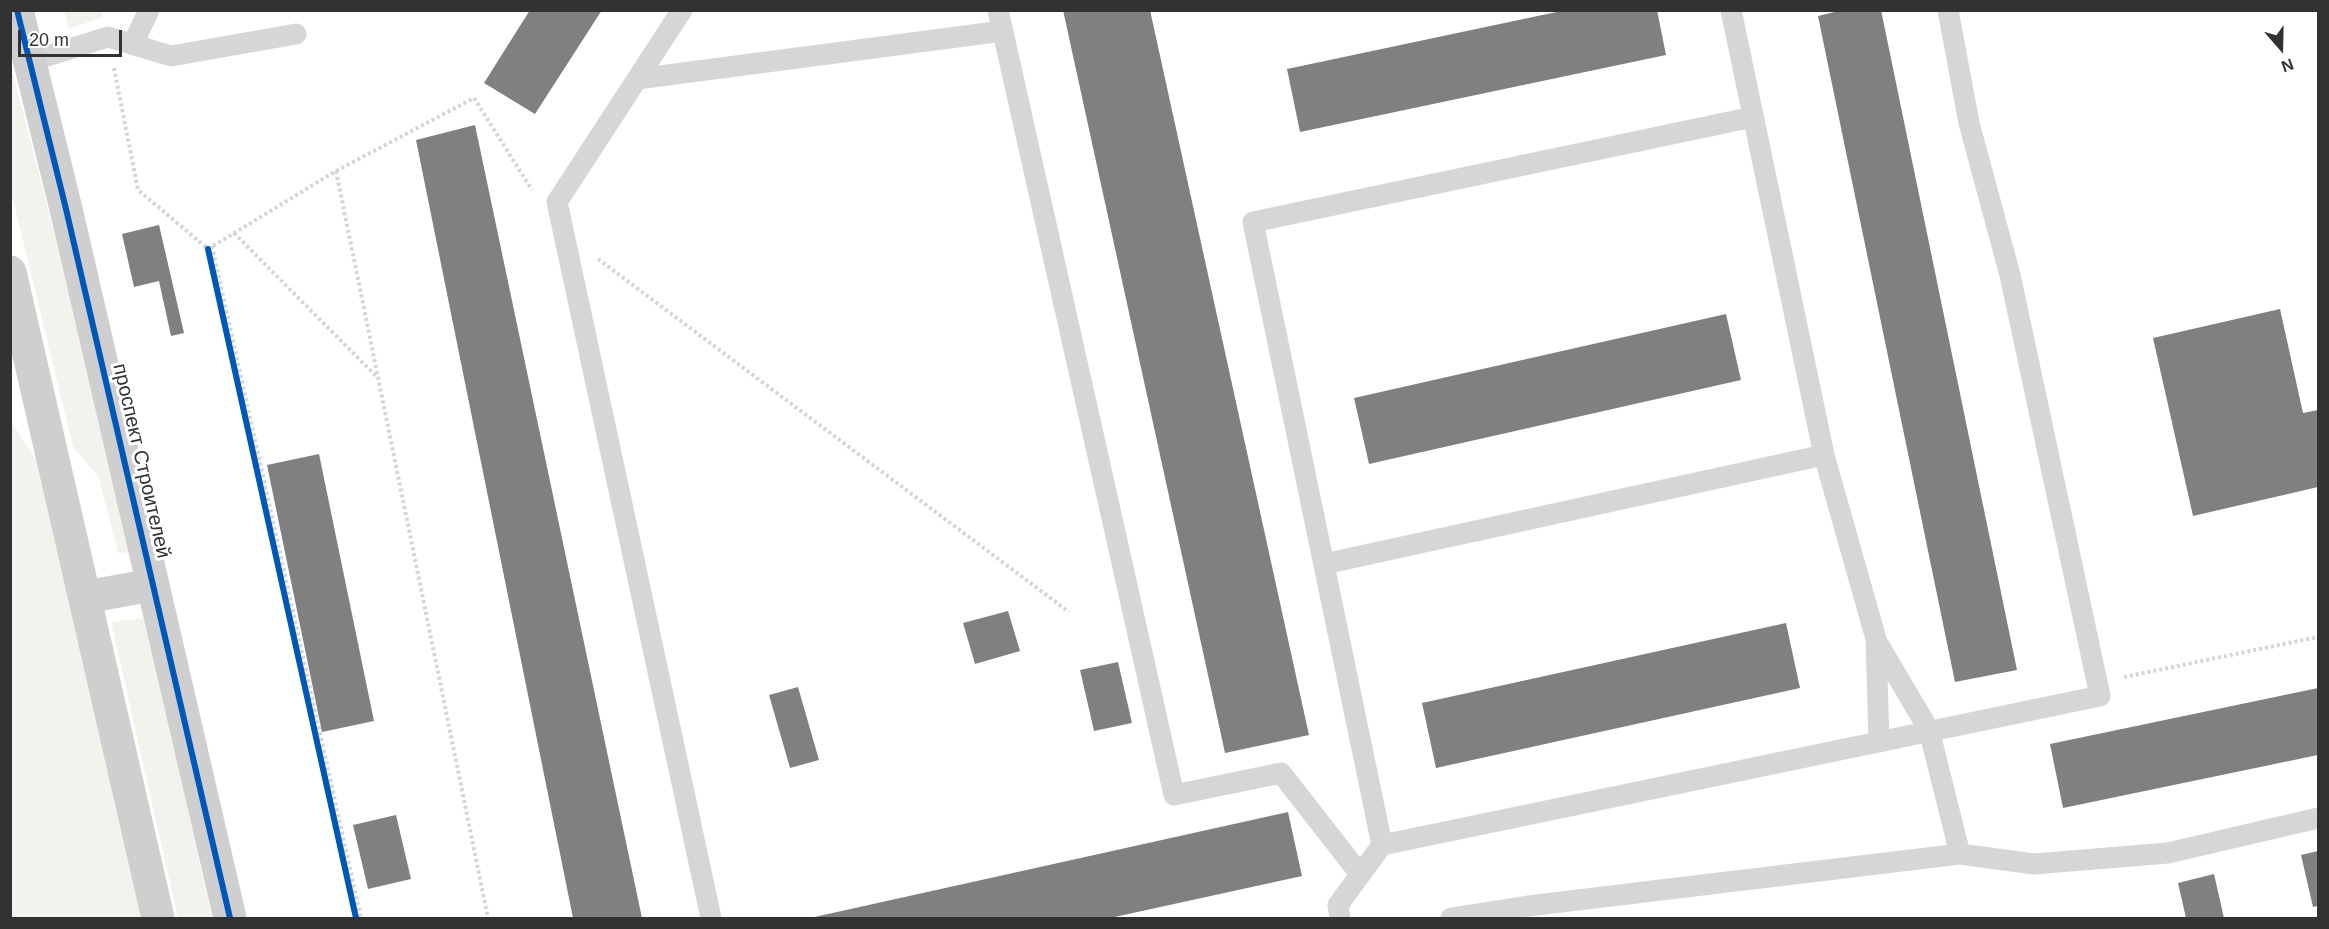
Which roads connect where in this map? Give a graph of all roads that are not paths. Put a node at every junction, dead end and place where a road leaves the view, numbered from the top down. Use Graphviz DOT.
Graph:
graph roads {
  1 [pos="17,10"];
  2 [pos="149,10"];
  3 [pos="682,10"];
  4 [pos="1731,10"];
  5 [pos="1948,10"];
  6 [pos="1000,21"];
  7 [pos="296,34"];
  8 [pos="133,44"];
  9 [pos="31,61"];
  10 [pos="637,80"];
  11 [pos="1753,117"];
  12 [pos="10,272"];
  13 [pos="1824,455"];
  14 [pos="1324,564"];
  15 [pos="152,585"];
  16 [pos="86,597"];
  17 [pos="1876,639"];
  18 [pos="1929,730"];
  19 [pos="1879,741"];
  20 [pos="2319,818"];
  21 [pos="1382,845"];
  22 [pos="1960,854"];
  23 [pos="1360,874"];
  24 [pos="158,918"];
  25 [pos="230,918"];
  26 [pos="711,918"];
  27 [pos="1340,918"];
  28 [pos="1451,918"];
  1 -- 9 [label="street, проспект Строителей"];
  2 -- 8 [label="lane"];
  3 -- 10 [label="lane"];
  4 -- 11 [label="lane"];
  5 -- 18 [label="lane"];
  6 -- 10 [label="lane"];
  6 -- 23 [label="lane"];
  7 -- 8 [label="lane"];
  8 -- 9 [label="lane"];
  9 -- 15 [label="street, проспект Строителей"];
  10 -- 26 [label="lane"];
  11 -- 13 [label="lane"];
  11 -- 14 [label="lane"];
  12 -- 16 [label="street"];
  13 -- 14 [label="lane"];
  13 -- 17 [label="lane"];
  14 -- 21 [label="lane"];
  15 -- 16 [label="street"];
  15 -- 25 [label="street, проспект Строителей"];
  16 -- 24 [label="street"];
  17 -- 18 [label="lane"];
  17 -- 19 [label="lane"];
  18 -- 19 [label="lane"];
  18 -- 22 [label="lane"];
  19 -- 21 [label="lane"];
  20 -- 22 [label="lane"];
  21 -- 23 [label="lane"];
  22 -- 28 [label="lane"];
  23 -- 27 [label="lane"];
}
